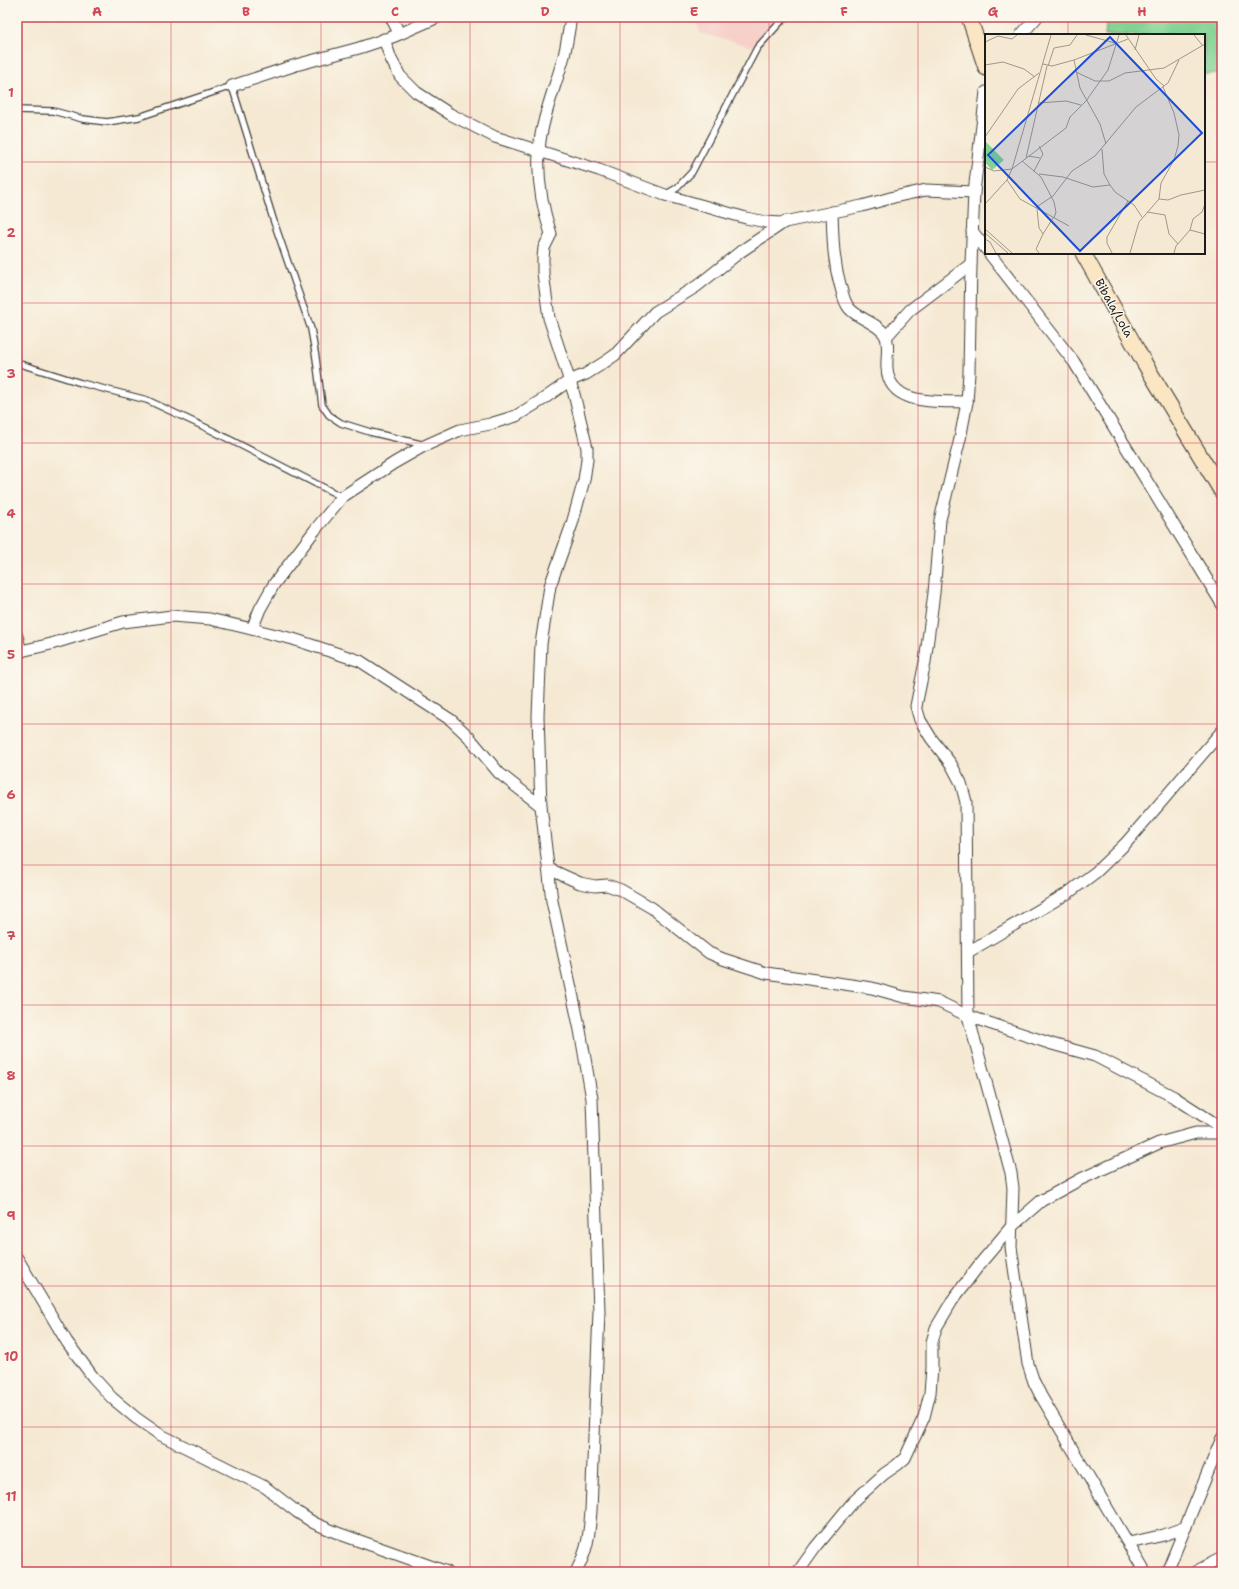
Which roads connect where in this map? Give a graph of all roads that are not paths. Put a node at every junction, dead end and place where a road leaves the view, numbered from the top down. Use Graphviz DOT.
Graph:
graph roads {
  1 [pos="392,17"];
  2 [pos="438,17"];
  3 [pos="571,17"];
  4 [pos="785,17"];
  5 [pos="969,17"];
  6 [pos="1037,17"];
  7 [pos="399,33"];
  8 [pos="1022,34"];
  9 [pos="384,39"];
  10 [pos="985,65"];
  11 [pos="232,86"];
  12 [pos="985,100"];
  13 [pos="17,110"];
  14 [pos="540,152"];
  15 [pos="974,192"];
  16 [pos="665,195"];
  17 [pos="832,212"];
  18 [pos="786,221"];
  19 [pos="972,231"];
  20 [pos="985,248"];
  21 [pos="990,254"];
  22 [pos="1084,254"];
  23 [pos="971,264"];
  24 [pos="886,336"];
  25 [pos="17,363"];
  26 [pos="569,381"];
  27 [pos="967,402"];
  28 [pos="427,446"];
  29 [pos="1222,492"];
  30 [pos="342,497"];
  31 [pos="1222,604"];
  32 [pos="252,629"];
  33 [pos="17,636"];
  34 [pos="19,652"];
  35 [pos="1222,731"];
  36 [pos="542,806"];
  37 [pos="548,869"];
  38 [pos="968,952"];
  39 [pos="968,1016"];
  40 [pos="1222,1128"];
  41 [pos="1222,1133"];
  42 [pos="1011,1227"];
  43 [pos="17,1258"];
  44 [pos="1222,1438"];
  45 [pos="1186,1527"];
  46 [pos="1129,1543"];
  47 [pos="1222,1558"];
  48 [pos="447,1572"];
  49 [pos="576,1572"];
  50 [pos="798,1572"];
  51 [pos="1145,1572"];
  52 [pos="1167,1572"];
  53 [pos="1195,1572"];
  1 -- 7 [label="street"];
  2 -- 7 [label="street"];
  3 -- 14 [label="street"];
  4 -- 16 [label="lane"];
  5 -- 10 [label="main road"];
  6 -- 8 [label="street"];
  7 -- 9 [label="street"];
  9 -- 11 [label="street"];
  9 -- 14 [label="street"];
  11 -- 13 [label="lane"];
  11 -- 28 [label="lane"];
  12 -- 15 [label="street"];
  14 -- 16 [label="street"];
  14 -- 26 [label="street"];
  15 -- 17 [label="street"];
  15 -- 19 [label="street"];
  16 -- 18 [label="street"];
  17 -- 18 [label="street"];
  17 -- 24 [label="street"];
  18 -- 26 [label="street"];
  19 -- 20 [label="street"];
  19 -- 23 [label="street"];
  21 -- 31 [label="street"];
  22 -- 29 [label="main road, Bibala/Lola"];
  23 -- 24 [label="street"];
  23 -- 27 [label="street"];
  24 -- 27 [label="street"];
  25 -- 30 [label="lane"];
  26 -- 28 [label="street"];
  26 -- 36 [label="street"];
  27 -- 38 [label="street"];
  28 -- 30 [label="street"];
  30 -- 32 [label="street"];
  32 -- 34 [label="street"];
  32 -- 36 [label="street"];
  33 -- 34 [label="street"];
  35 -- 38 [label="street"];
  36 -- 37 [label="street"];
  37 -- 39 [label="street"];
  37 -- 49 [label="street"];
  38 -- 39 [label="street"];
  39 -- 40 [label="street"];
  39 -- 42 [label="street"];
  41 -- 42 [label="street"];
  42 -- 46 [label="street"];
  42 -- 50 [label="street"];
  43 -- 48 [label="street"];
  44 -- 45 [label="street"];
  45 -- 46 [label="street"];
  45 -- 52 [label="street"];
  46 -- 51 [label="street"];
  47 -- 53 [label="street"];
}
